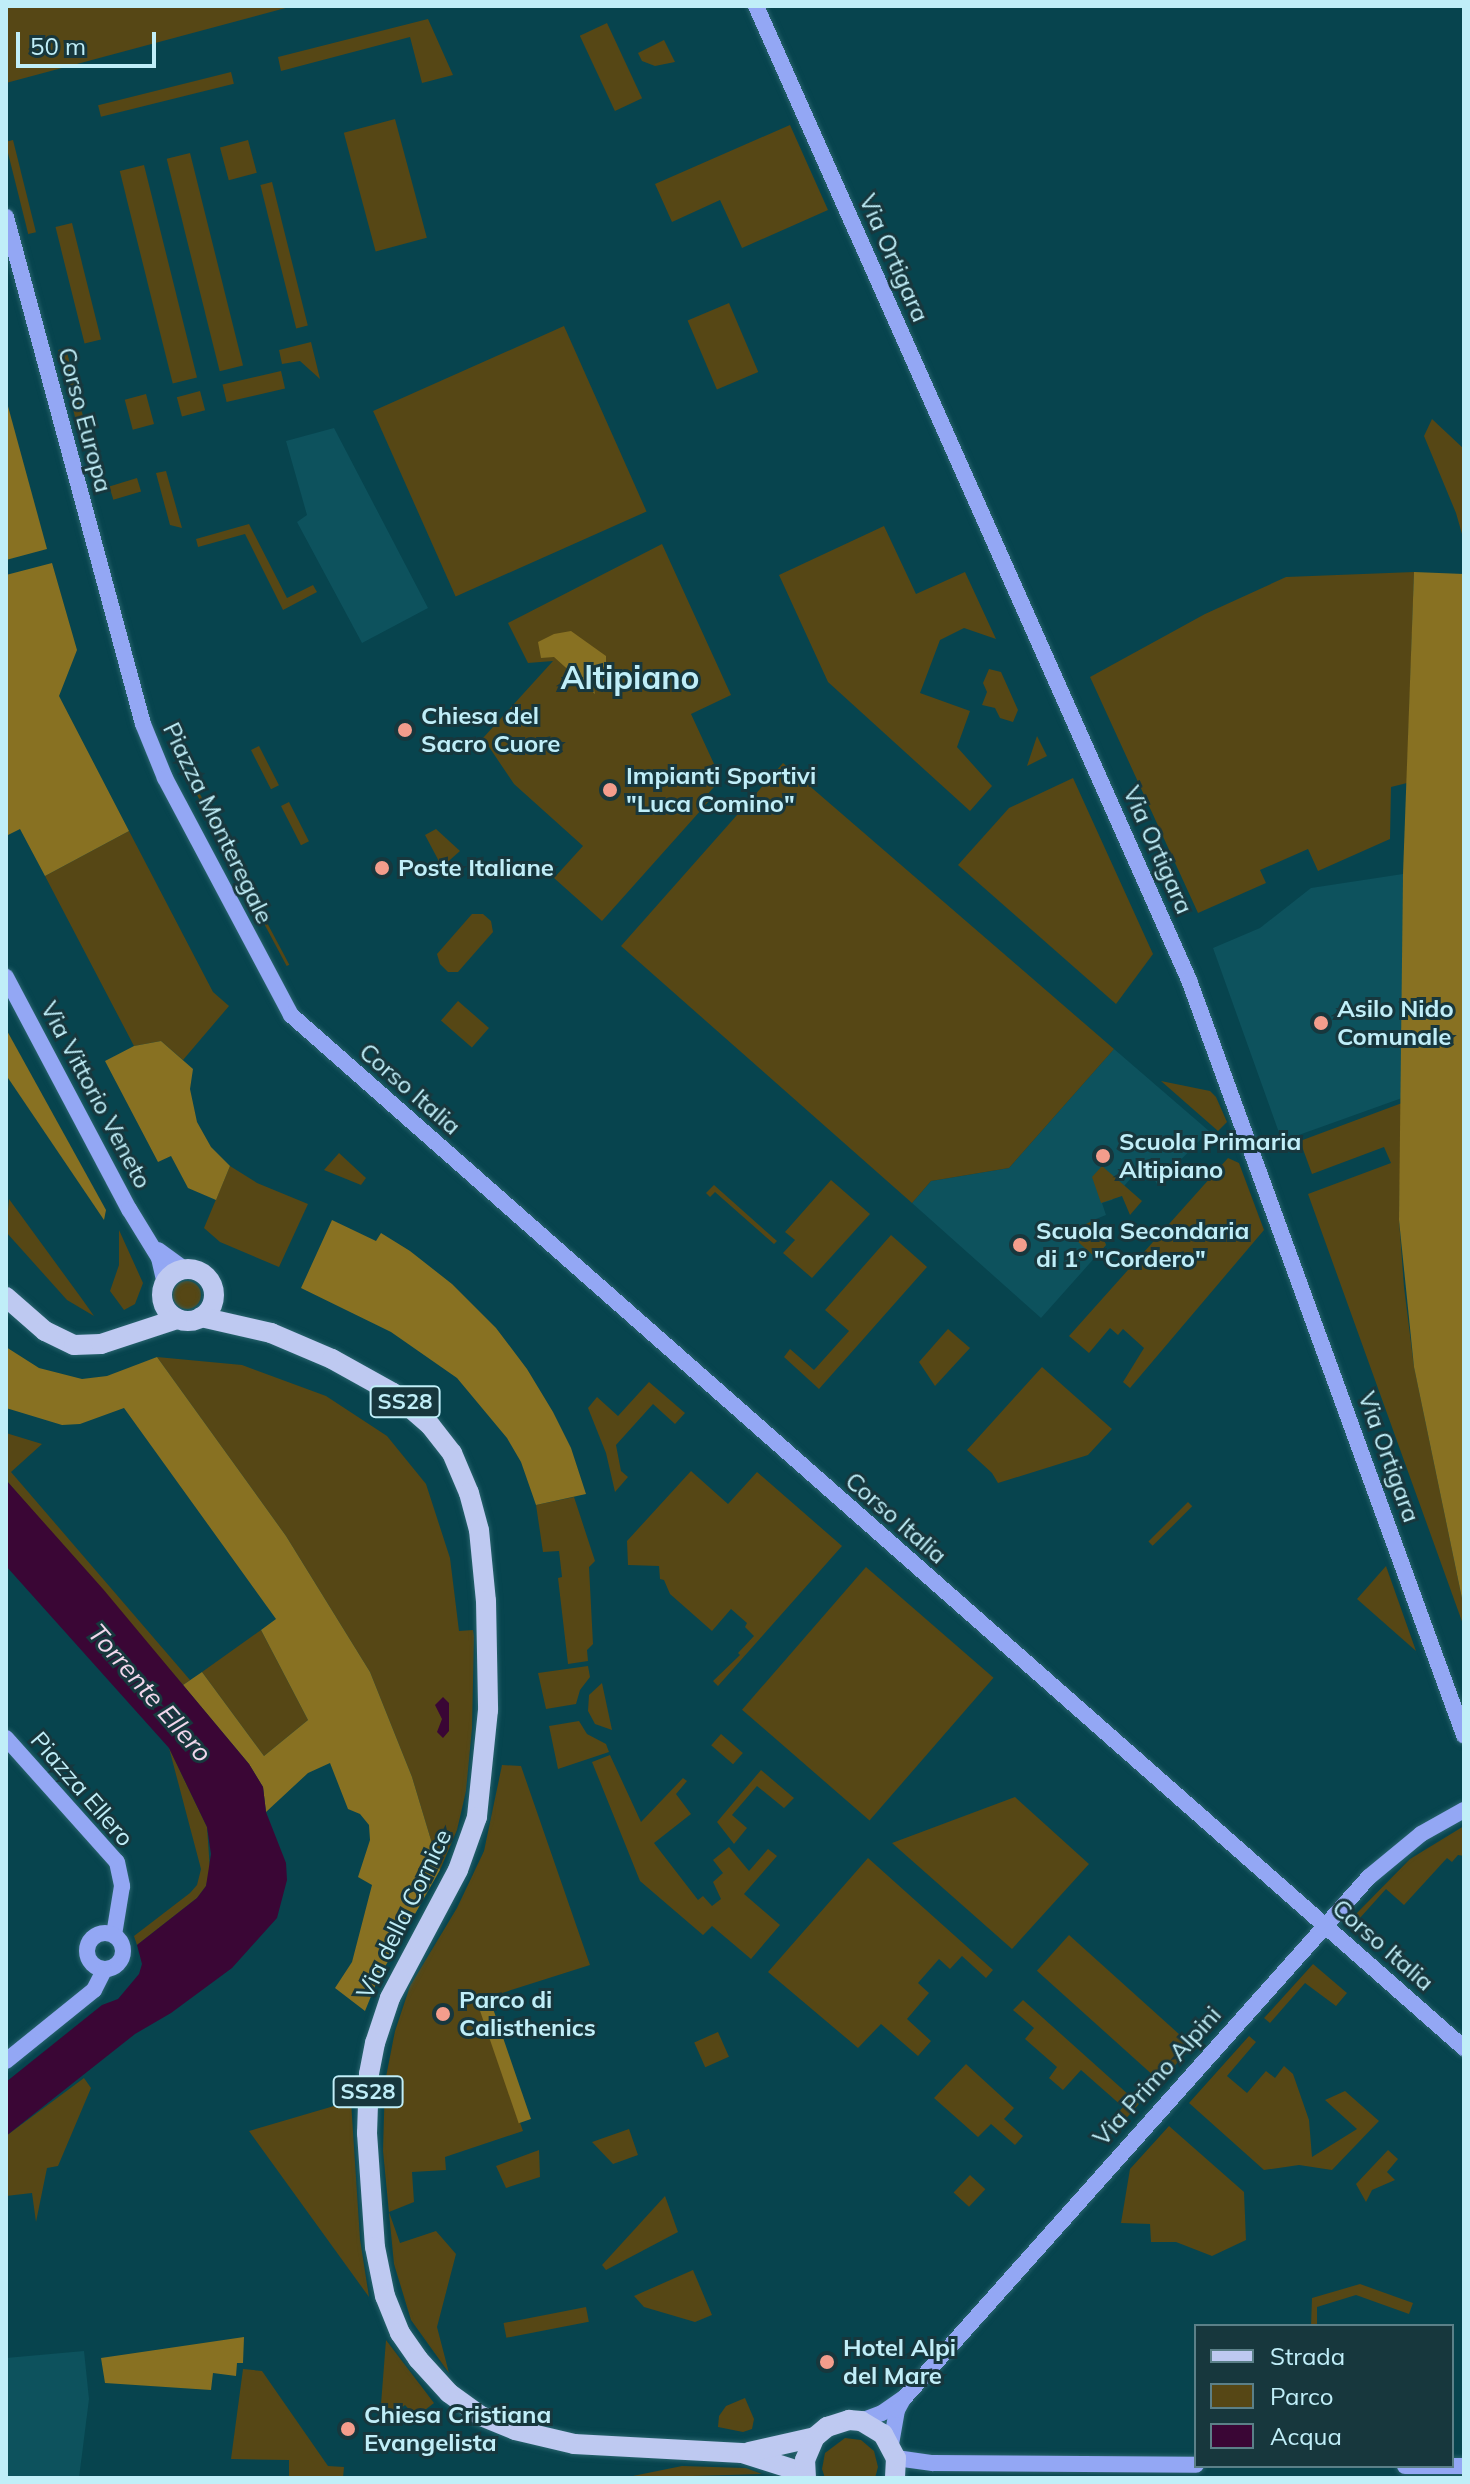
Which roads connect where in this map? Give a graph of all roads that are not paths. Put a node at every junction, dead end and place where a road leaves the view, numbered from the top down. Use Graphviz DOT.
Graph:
graph roads {
  1 [pos="756,6"];
  2 [pos="6,217"];
  3 [pos="118,635"];
  4 [pos="6,977"];
  5 [pos="298,1022"];
  6 [pos="145,1235"];
  7 [pos="186,1270"];
  8 [pos="164,1291"];
  9 [pos="214,1296"];
  10 [pos="6,1297"];
  11 [pos="201,1317"];
  12 [pos="177,1319"];
  13 [pos="144,1331"];
  14 [pos="271,1333"];
  15 [pos="1464,1735"];
  16 [pos="6,1738"];
  17 [pos="1464,1810"];
  18 [pos="1325,1926"];
  19 [pos="112,1929"];
  20 [pos="99,1968"];
  21 [pos="1464,2048"];
  22 [pos="6,2061"];
  23 [pos="905,2397"];
  24 [pos="861,2421"];
  25 [pos="815,2437"];
  26 [pos="742,2453"];
  27 [pos="895,2464"];
  28 [pos="1194,2465"];
  29 [pos="805,2476"];
  1 -- 15 [label="street, Via Ortigara"];
  2 -- 3 [label="street, Corso Europa"];
  3 -- 5 [label="street, Piazza Monteregale"];
  4 -- 6 [label="street, Via Vittorio Veneto"];
  5 -- 18 [label="street, Corso Italia"];
  6 -- 7 [label="street, Via Vittorio Veneto"];
  6 -- 8 [label="street, Via Vittorio Veneto"];
  7 -- 8 [label="main road"];
  7 -- 9 [label="main road, Via della Cornice / SS28"];
  8 -- 12 [label="main road"];
  8 -- 13 [label="main road"];
  9 -- 11 [label="main road"];
  9 -- 14 [label="main road, Via della Cornice / SS28"];
  10 -- 13 [label="main road, SS28"];
  11 -- 12 [label="main road, Via della Cornice / SS28"];
  11 -- 14 [label="main road, Via della Cornice / SS28"];
  12 -- 13 [label="main road, SS28"];
  14 -- 26 [label="main road, Via della Cornice / SS28"];
  16 -- 19 [label="street, Piazza Ellero"];
  17 -- 18 [label="street, Via Primo Alpini"];
  18 -- 21 [label="street, Corso Italia"];
  18 -- 23 [label="street, Via Primo Alpini"];
  19 -- 20 [label="street"];
  19 -- 20 [label="street"];
  20 -- 22 [label="street"];
  23 -- 24 [label="street, Via Primo Alpini"];
  23 -- 27 [label="street, Via Primo Alpini"];
  24 -- 25 [label="main road, Via della Cornice"];
  24 -- 27 [label="main road"];
  25 -- 26 [label="main road, Via della Cornice / SS28"];
  25 -- 29 [label="main road"];
  26 -- 29 [label="main road, Via della Cornice / SS28"];
  27 -- 28 [label="street"];
}
